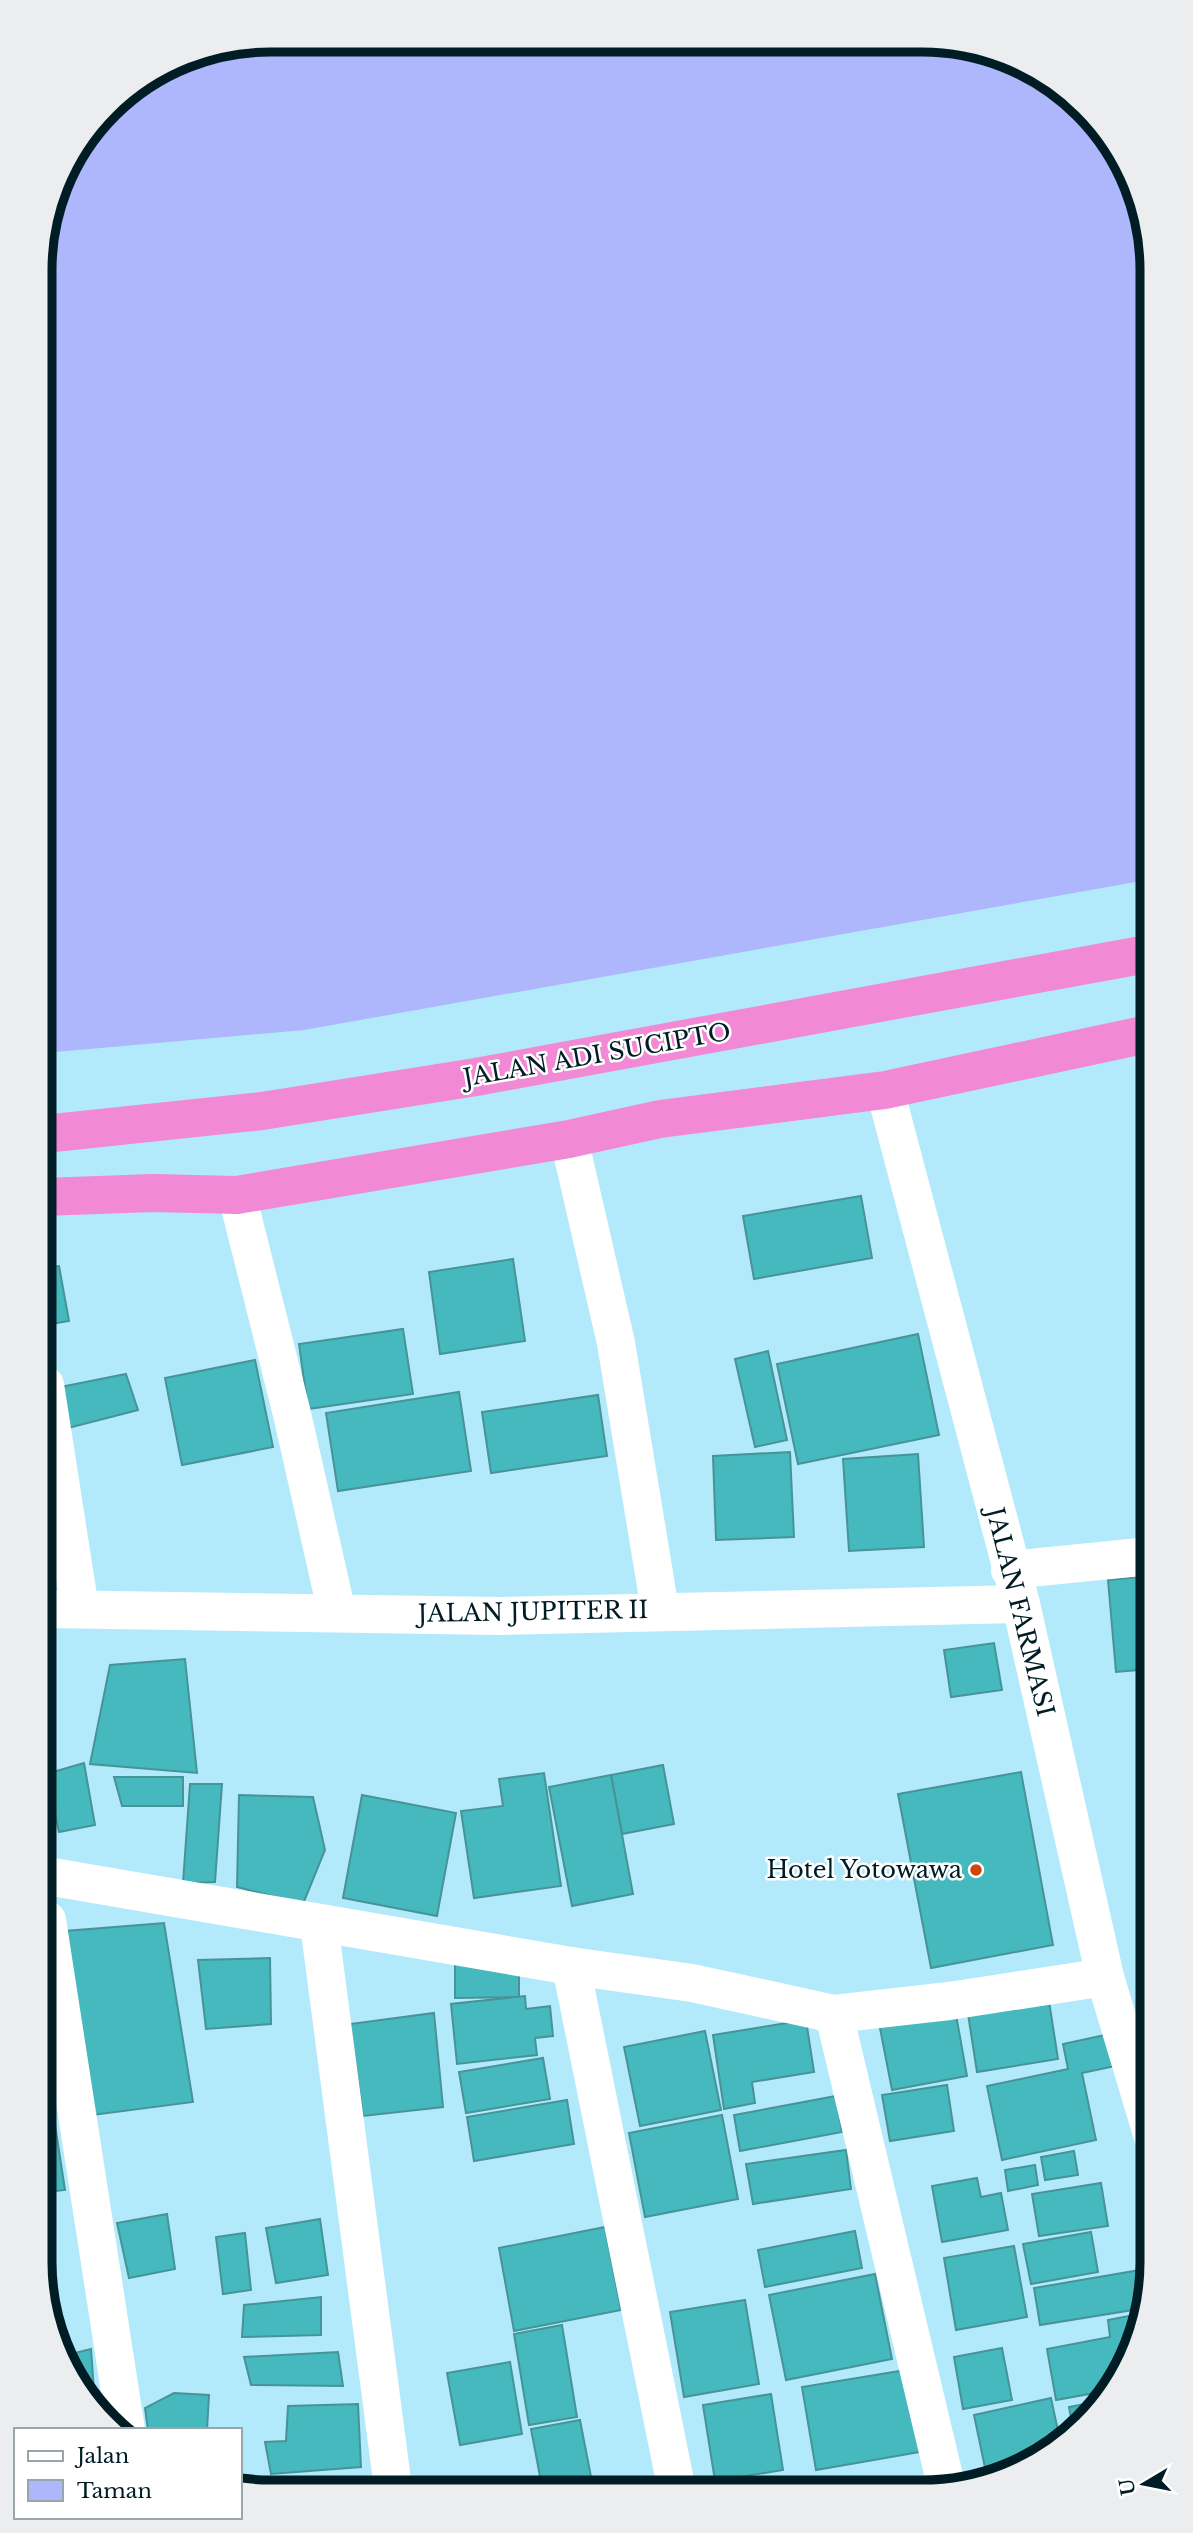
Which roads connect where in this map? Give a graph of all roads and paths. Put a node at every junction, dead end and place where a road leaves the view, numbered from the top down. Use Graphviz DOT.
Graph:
graph roads {
  1 [pos="1140,955"];
  2 [pos="1140,1036"];
  3 [pos="885,1090"];
  4 [pos="53,1133"];
  5 [pos="569,1139"];
  6 [pos="237,1195"];
  7 [pos="53,1197"];
  8 [pos="53,1485"];
  9 [pos="1140,1558"];
  10 [pos="1016,1587"];
  11 [pos="63,1609"];
  12 [pos="660,1610"];
  13 [pos="337,1614"];
  14 [pos="53,1877"];
  15 [pos="319,1924"];
  16 [pos="53,1959"];
  17 [pos="571,1966"];
  18 [pos="1105,1977"];
  19 [pos="834,2014"];
  20 [pos="1140,2094"];
  21 [pos="125,2425"];
  22 [pos="945,2479"];
  23 [pos="392,2480"];
  24 [pos="675,2480"];
  1 -- 4 [label="highway, JALAN ADI SUCIPTO"];
  2 -- 3 [label="highway"];
  3 -- 5 [label="highway"];
  3 -- 10 [label="street, JALAN FARMASI"];
  5 -- 6 [label="highway"];
  5 -- 12 [label="street"];
  6 -- 7 [label="highway"];
  6 -- 13 [label="street"];
  8 -- 11 [label="street"];
  9 -- 10 [label="street, JALAN JUPITER II"];
  10 -- 12 [label="street, JALAN JUPITER II"];
  10 -- 18 [label="street, JALAN FARMASI"];
  11 -- 13 [label="street, JALAN JUPITER II"];
  12 -- 13 [label="street, JALAN JUPITER II"];
  14 -- 15 [label="street"];
  15 -- 17 [label="street"];
  15 -- 23 [label="street"];
  16 -- 21 [label="street"];
  17 -- 19 [label="street"];
  17 -- 24 [label="street"];
  18 -- 19 [label="street"];
  18 -- 20 [label="street, JALAN FARMASI"];
  19 -- 22 [label="street"];
}
